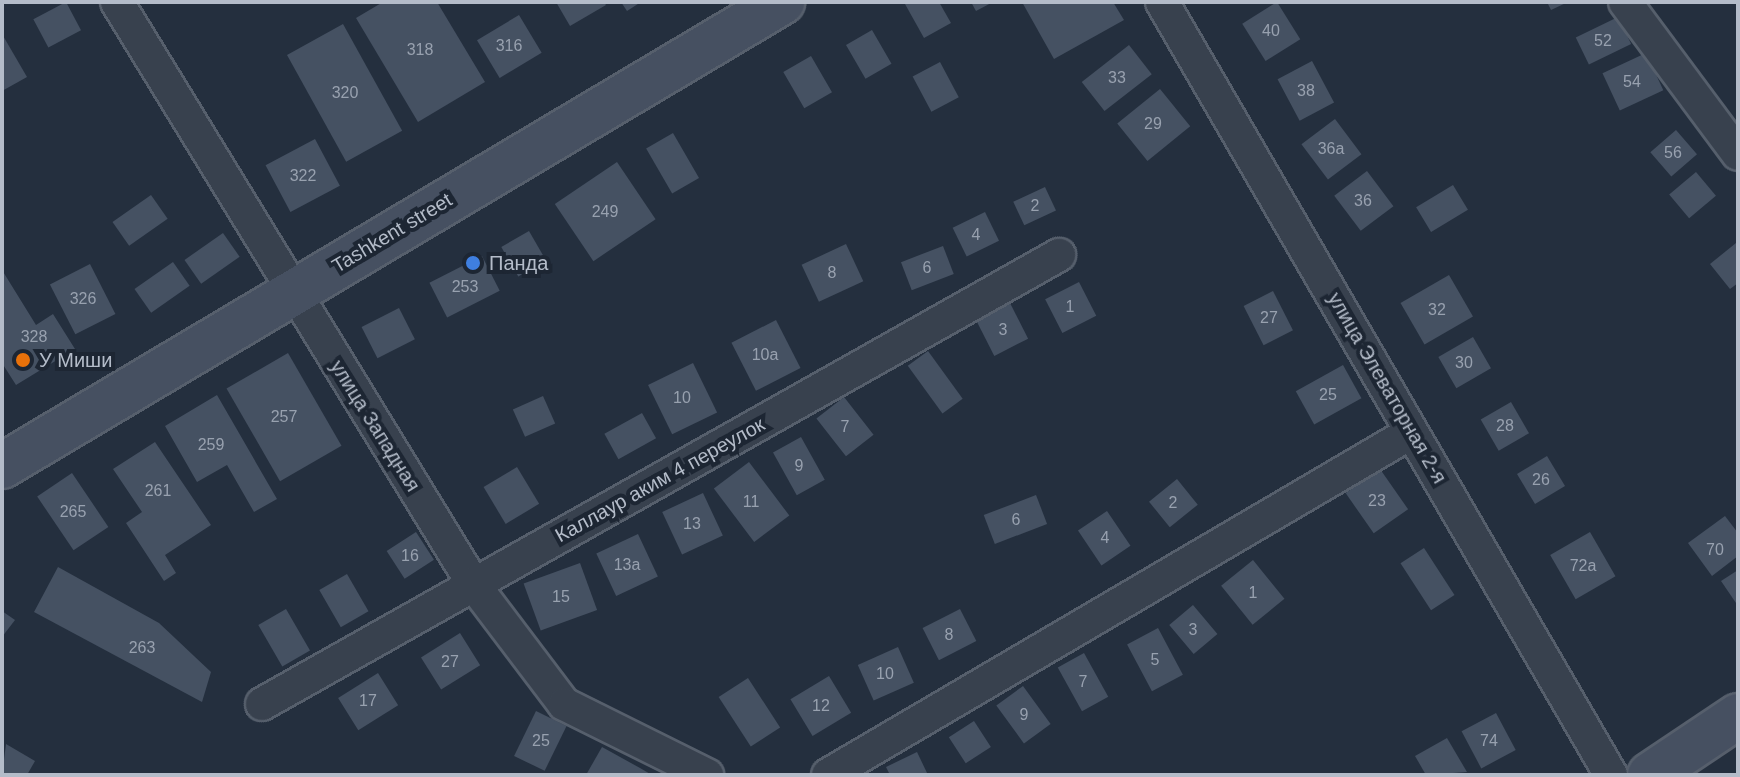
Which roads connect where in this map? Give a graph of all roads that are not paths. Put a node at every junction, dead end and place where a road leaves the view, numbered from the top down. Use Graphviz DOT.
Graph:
graph roads {
  1 [pos="117,2"];
  2 [pos="782,2"];
  3 [pos="1162,2"];
  4 [pos="1625,2"];
  5 [pos="1738,154"];
  6 [pos="1059,255"];
  7 [pos="292,292"];
  8 [pos="1412,432"];
  9 [pos="2,466"];
  10 [pos="474,585"];
  11 [pos="262,704"];
  12 [pos="1738,716"];
  13 [pos="707,775"];
  14 [pos="828,775"];
  15 [pos="1611,775"];
  16 [pos="1650,775"];
  1 -- 7 [label="street, улица Западная"];
  2 -- 7 [label="main road, Tashkent street"];
  3 -- 8 [label="street, улица Элеваторная 2-я"];
  4 -- 5 [label="street"];
  6 -- 10 [label="street, Каллаур аким 4 переулок"];
  7 -- 9 [label="main road, Tashkent street"];
  7 -- 10 [label="street, улица Западная"];
  8 -- 14 [label="street"];
  8 -- 15 [label="street, улица Элеваторная 2-я"];
  10 -- 11 [label="street, Каллаур аким 4 переулок"];
  10 -- 13 [label="street, улица Западная"];
  12 -- 16 [label="main road"];
}
